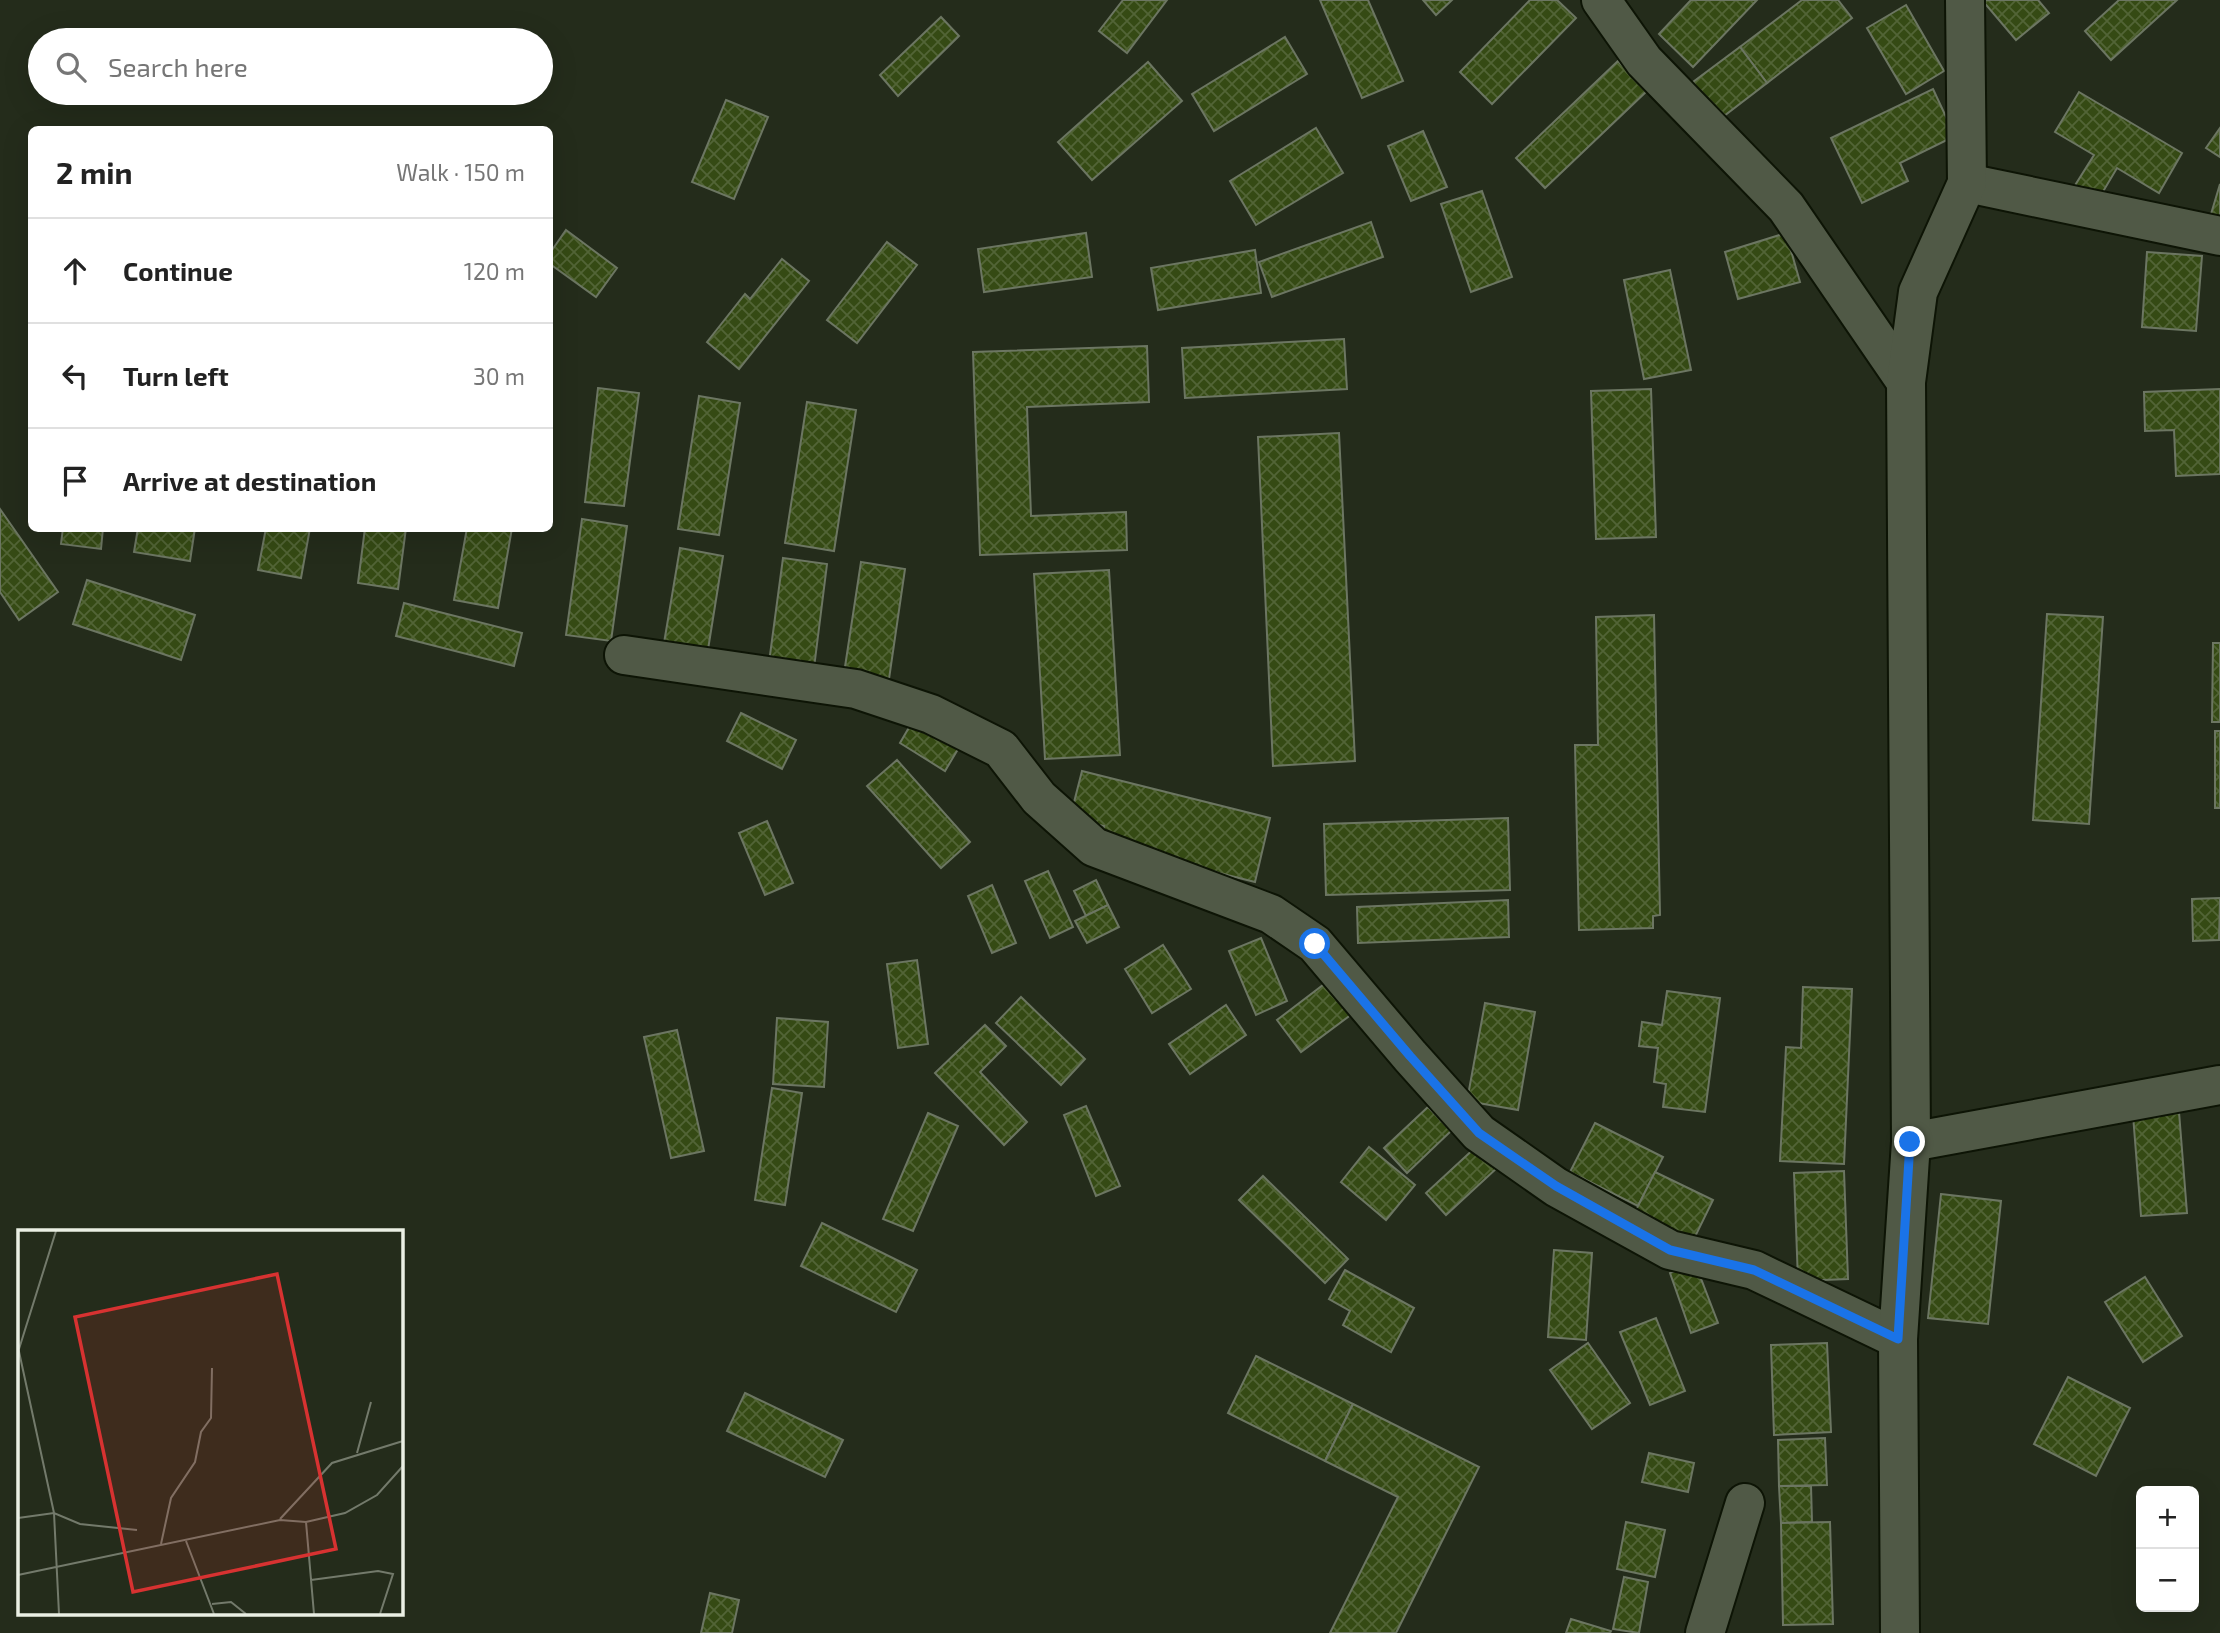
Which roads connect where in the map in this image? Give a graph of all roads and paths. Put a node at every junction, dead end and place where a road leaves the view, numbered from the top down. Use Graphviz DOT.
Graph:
graph roads {
  1 [pos="1601,0"];
  2 [pos="1965,0"];
  3 [pos="1967,183"];
  4 [pos="2220,236"];
  5 [pos="1906,382"];
  6 [pos="624,655"];
  7 [pos="2220,1085"];
  8 [pos="1910,1142"];
  9 [pos="1898,1339"];
  10 [pos="1745,1503"];
  11 [pos="1705,1633"];
  12 [pos="1900,1633"];
  1 -- 5 [label="street"];
  2 -- 3 [label="street"];
  3 -- 4 [label="street"];
  3 -- 5 [label="street"];
  5 -- 8 [label="street"];
  6 -- 9 [label="street"];
  7 -- 8 [label="street"];
  8 -- 9 [label="street"];
  9 -- 12 [label="street"];
  10 -- 11 [label="street"];
}
